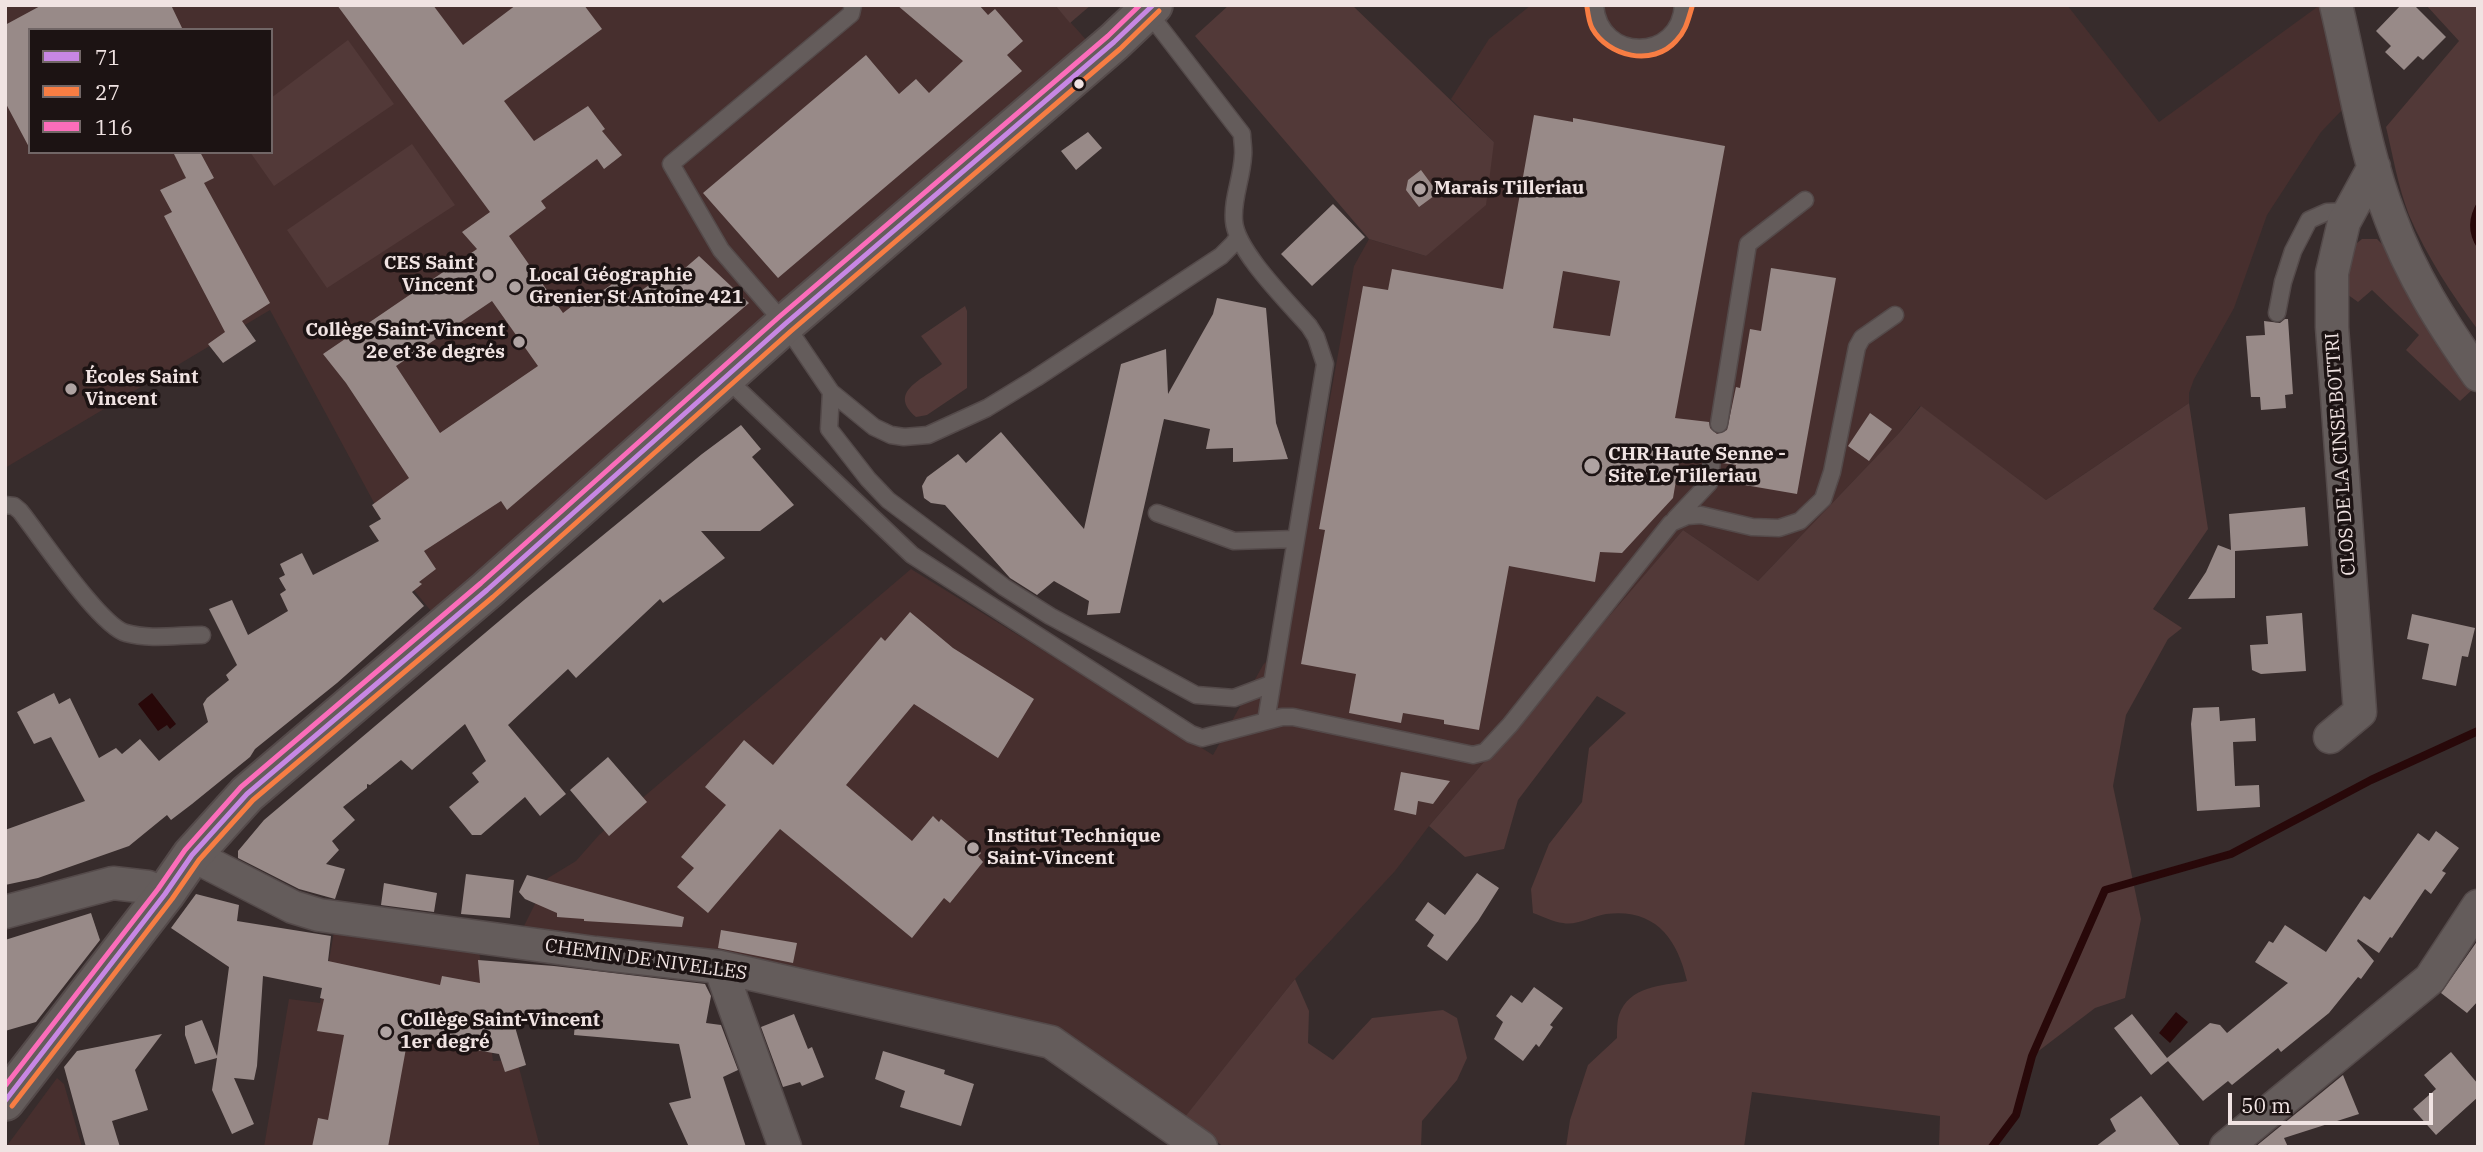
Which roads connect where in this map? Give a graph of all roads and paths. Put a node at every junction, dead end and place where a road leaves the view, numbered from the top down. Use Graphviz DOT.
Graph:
graph roads {
  1 [pos="853,5"];
  2 [pos="1595,5"];
  3 [pos="1683,5"];
  4 [pos="2336,5"];
  5 [pos="1150,8"];
  6 [pos="2374,167"];
  7 [pos="1805,200"];
  8 [pos="2350,211"];
  9 [pos="1238,237"];
  10 [pos="2277,313"];
  11 [pos="1895,315"];
  12 [pos="785,324"];
  13 [pos="2478,376"];
  14 [pos="726,378"];
  15 [pos="831,392"];
  16 [pos="1719,424"];
  17 [pos="1713,461"];
  18 [pos="5,505"];
  19 [pos="1157,513"];
  20 [pos="1671,523"];
  21 [pos="1295,539"];
  22 [pos="202,635"];
  23 [pos="1271,684"];
  24 [pos="1266,721"];
  25 [pos="2330,737"];
  26 [pos="192,855"];
  27 [pos="165,894"];
  28 [pos="2478,906"];
  29 [pos="5,912"];
  30 [pos="720,967"];
  31 [pos="5,1101"];
  32 [pos="785,1147"];
  33 [pos="1201,1147"];
  34 [pos="2226,1147"];
  1 -- 12 [label="lane"];
  2 -- 3 [label="lane"];
  4 -- 6 [label="street"];
  5 -- 9 [label="lane"];
  5 -- 12 [label="street"];
  6 -- 8 [label="street, CLOS DE LA CINSE BOTTRI"];
  6 -- 13 [label="street"];
  7 -- 16 [label="lane"];
  8 -- 10 [label="lane"];
  8 -- 25 [label="street, CLOS DE LA CINSE BOTTRI"];
  9 -- 15 [label="lane"];
  9 -- 21 [label="lane"];
  11 -- 20 [label="lane"];
  12 -- 14 [label="street"];
  12 -- 15 [label="lane"];
  14 -- 24 [label="lane"];
  14 -- 26 [label="street"];
  15 -- 23 [label="lane"];
  17 -- 20 [label="lane"];
  18 -- 22 [label="lane"];
  19 -- 21 [label="lane"];
  20 -- 24 [label="lane"];
  21 -- 23 [label="lane"];
  23 -- 24 [label="lane"];
  26 -- 27 [label="street"];
  26 -- 30 [label="street, CHEMIN DE NIVELLES"];
  27 -- 29 [label="street"];
  27 -- 31 [label="street"];
  28 -- 34 [label="street"];
  30 -- 32 [label="street"];
  30 -- 33 [label="street, CHEMIN DE NIVELLES"];
}
